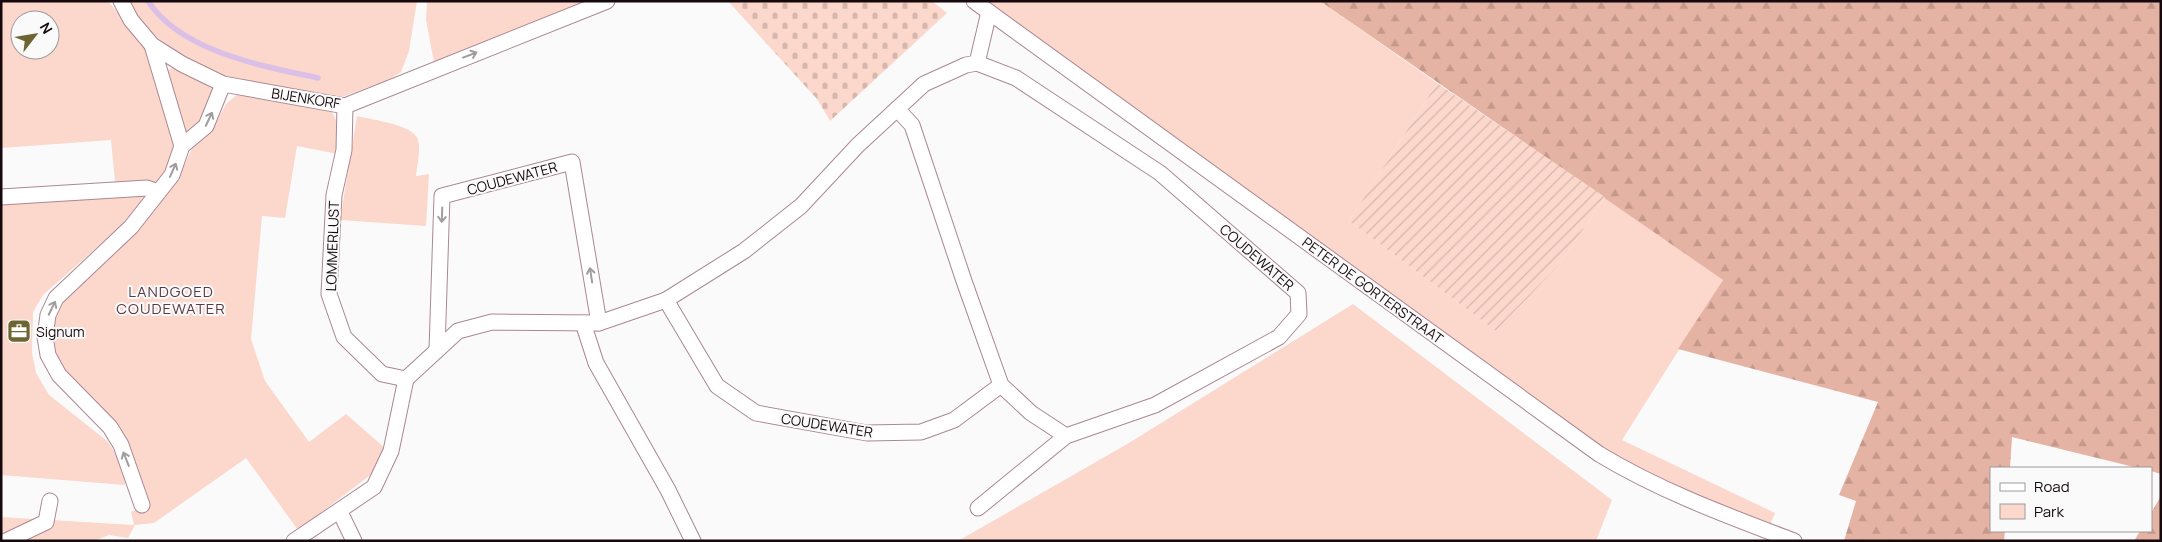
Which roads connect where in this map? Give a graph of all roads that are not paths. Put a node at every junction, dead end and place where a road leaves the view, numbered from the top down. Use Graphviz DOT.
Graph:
graph roads {
  1 [pos="120,1"];
  2 [pos="608,1"];
  3 [pos="974,1"];
  4 [pos="989,12"];
  5 [pos="152,45"];
  6 [pos="977,64"];
  7 [pos="223,84"];
  8 [pos="345,106"];
  9 [pos="897,109"];
  10 [pos="182,146"];
  11 [pos="158,192"];
  12 [pos="1,197"];
  13 [pos="666,300"];
  14 [pos="583,323"];
  15 [pos="599,323"];
  16 [pos="437,350"];
  17 [pos="406,379"];
  18 [pos="1001,385"];
  19 [pos="1066,436"];
  20 [pos="50,501"];
  21 [pos="142,505"];
  22 [pos="978,508"];
  23 [pos="340,512"];
  24 [pos="6,541"];
  25 [pos="294,541"];
  26 [pos="354,541"];
  27 [pos="693,541"];
  28 [pos="1794,541"];
  1 -- 5 [label="street, BIJENKORF"];
  8 -- 2 [label="street, BIJENKORF, one-way"];
  3 -- 4 [label="street, PETER DE GORTERSTRAAT"];
  4 -- 6 [label="street"];
  4 -- 28 [label="street, PETER DE GORTERSTRAAT"];
  5 -- 7 [label="street, BIJENKORF"];
  5 -- 10 [label="street"];
  6 -- 9 [label="street"];
  6 -- 19 [label="street, COUDEWATER"];
  7 -- 8 [label="street, BIJENKORF"];
  10 -- 7 [label="street, one-way"];
  8 -- 17 [label="street, LOMMERLUST"];
  9 -- 13 [label="street"];
  9 -- 18 [label="street"];
  11 -- 10 [label="street, one-way"];
  11 -- 12 [label="street"];
  21 -- 11 [label="street, one-way"];
  13 -- 15 [label="street"];
  13 -- 18 [label="street, COUDEWATER"];
  14 -- 15 [label="street"];
  14 -- 16 [label="street"];
  14 -- 27 [label="street"];
  15 -- 16 [label="street, COUDEWATER, one-way"];
  16 -- 17 [label="street"];
  17 -- 23 [label="street"];
  18 -- 19 [label="street"];
  19 -- 22 [label="street, COUDEWATER"];
  20 -- 24 [label="street"];
  23 -- 25 [label="street"];
  23 -- 26 [label="street"];
}
